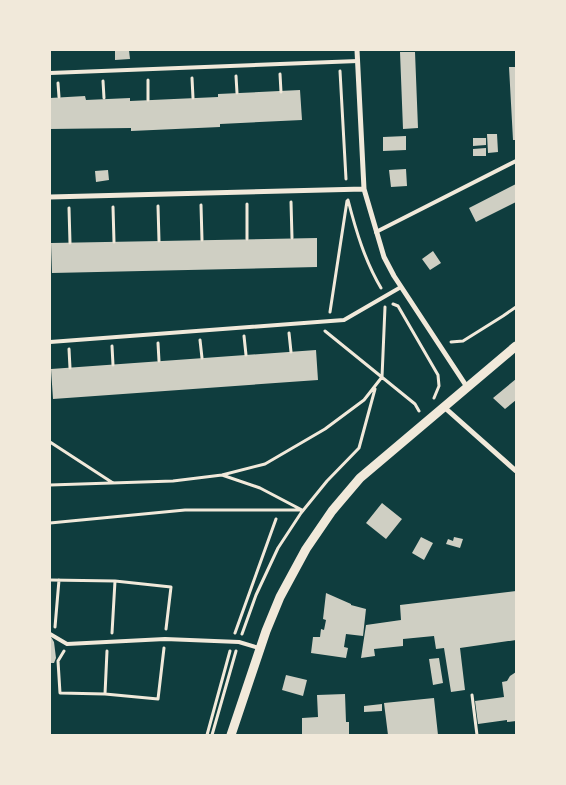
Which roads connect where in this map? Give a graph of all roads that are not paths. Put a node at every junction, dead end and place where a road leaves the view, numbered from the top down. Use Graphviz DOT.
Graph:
graph roads {
  1 [pos="357,50"];
  2 [pos="358,61"];
  3 [pos="50,74"];
  4 [pos="516,161"];
  5 [pos="364,189"];
  6 [pos="50,197"];
  7 [pos="376,232"];
  8 [pos="401,288"];
  9 [pos="50,342"];
  10 [pos="516,346"];
  11 [pos="467,387"];
  12 [pos="444,407"];
  13 [pos="516,471"];
  14 [pos="52,635"];
  15 [pos="261,649"];
  16 [pos="231,735"];
  1 -- 2 [label="street"];
  2 -- 3 [label="lane"];
  2 -- 5 [label="street"];
  4 -- 7 [label="lane"];
  5 -- 6 [label="street"];
  5 -- 7 [label="street"];
  7 -- 8 [label="street"];
  8 -- 9 [label="lane"];
  8 -- 11 [label="street"];
  10 -- 11 [label="street"];
  11 -- 12 [label="street"];
  12 -- 13 [label="street"];
  12 -- 15 [label="street"];
  14 -- 15 [label="lane"];
  15 -- 16 [label="street"];
}
